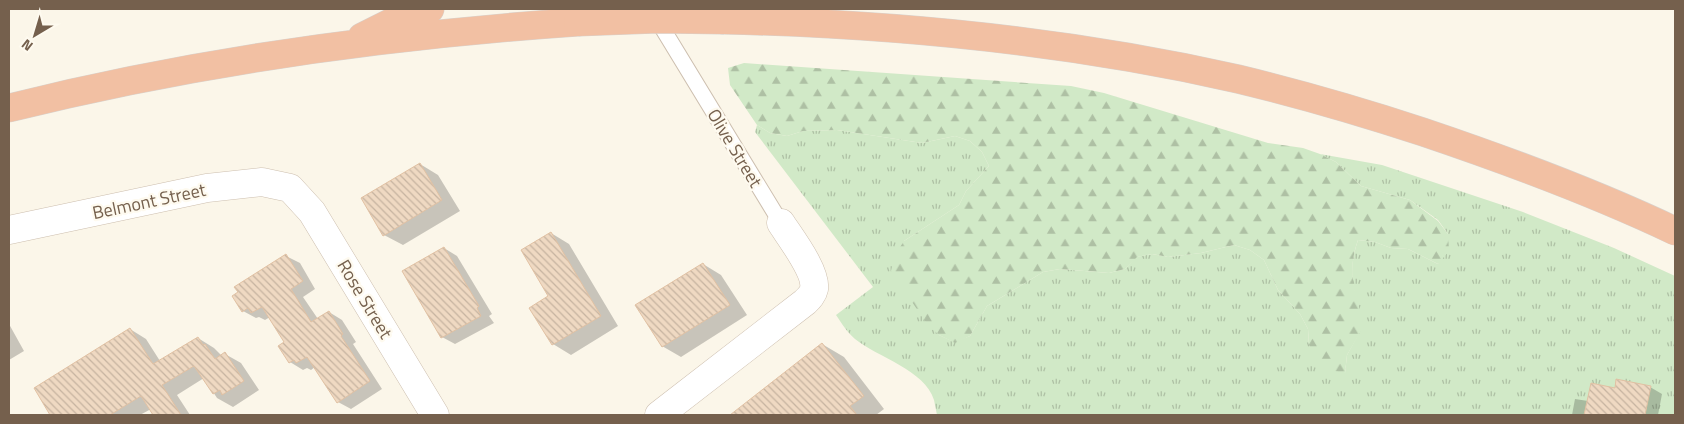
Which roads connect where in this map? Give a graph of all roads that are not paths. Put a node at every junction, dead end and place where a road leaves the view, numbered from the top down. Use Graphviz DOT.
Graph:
graph roads {
  1 [pos="430,9"];
  2 [pos="650,9"];
  3 [pos="346,46"];
  4 [pos="9,108"];
  5 [pos="290,188"];
  6 [pos="781,222"];
  7 [pos="9,230"];
  8 [pos="1675,232"];
  9 [pos="435,415"];
  10 [pos="659,415"];
  1 -- 3 [label="highway"];
  2 -- 6 [label="lane, Olive Street"];
  3 -- 4 [label="highway"];
  3 -- 8 [label="highway, bridge"];
  5 -- 7 [label="street, Belmont Street"];
  5 -- 9 [label="street, Rose Street"];
  6 -- 10 [label="street, Olive Street"];
}
